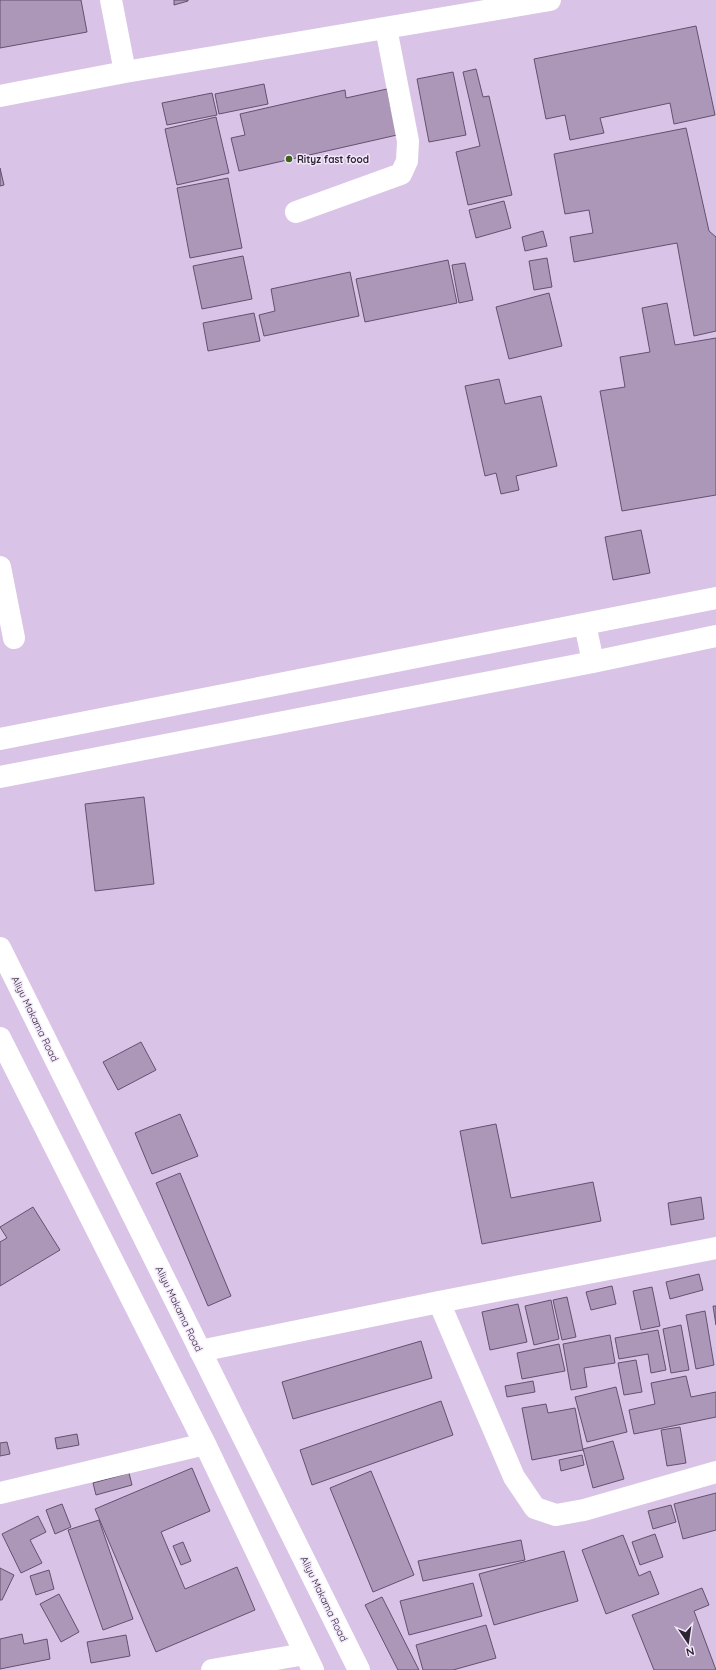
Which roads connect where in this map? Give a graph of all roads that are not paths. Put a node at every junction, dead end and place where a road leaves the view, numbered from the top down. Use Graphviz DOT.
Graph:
graph roads {
  1 [pos="111,0"];
  2 [pos="550,0"];
  3 [pos="386,28"];
  4 [pos="125,72"];
  5 [pos="0,96"];
  6 [pos="296,212"];
  7 [pos="0,567"];
  8 [pos="716,598"];
  9 [pos="585,624"];
  10 [pos="716,636"];
  11 [pos="14,638"];
  12 [pos="593,662"];
  13 [pos="0,739"];
  14 [pos="0,777"];
  15 [pos="0,948"];
  16 [pos="0,1038"];
  17 [pos="716,1248"];
  18 [pos="440,1302"];
  19 [pos="200,1350"];
  20 [pos="205,1444"];
  21 [pos="716,1472"];
  22 [pos="0,1494"];
  23 [pos="309,1662"];
  24 [pos="212,1670"];
  25 [pos="359,1670"];
  1 -- 4 [label="street"];
  2 -- 3 [label="street"];
  3 -- 4 [label="street"];
  3 -- 6 [label="street"];
  4 -- 5 [label="street"];
  7 -- 11 [label="street"];
  8 -- 9 [label="street"];
  9 -- 12 [label="street"];
  9 -- 13 [label="street"];
  10 -- 12 [label="street"];
  12 -- 14 [label="street"];
  15 -- 19 [label="street, Aliyu Makama Road"];
  16 -- 20 [label="street"];
  17 -- 18 [label="street"];
  18 -- 19 [label="street"];
  18 -- 21 [label="street"];
  19 -- 25 [label="street, Aliyu Makama Road"];
  20 -- 22 [label="street"];
  20 -- 23 [label="street"];
  23 -- 24 [label="street"];
}
